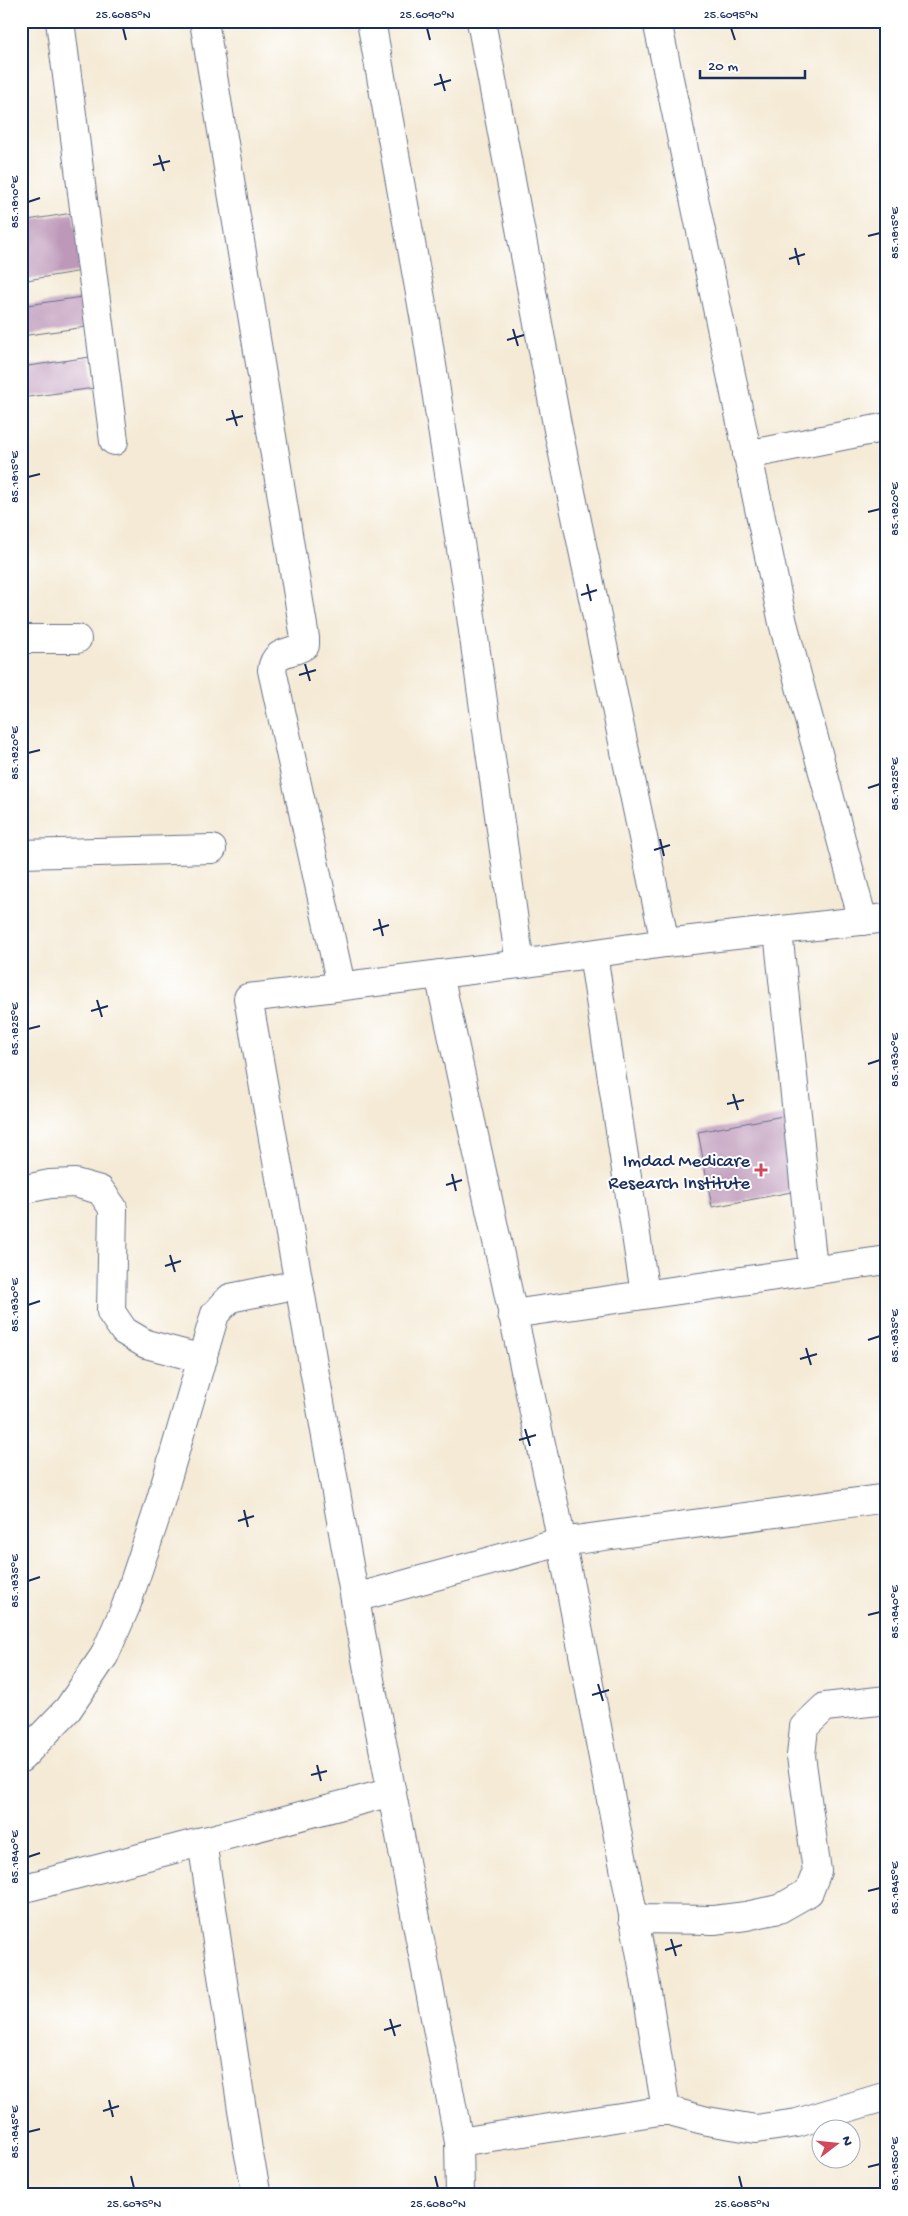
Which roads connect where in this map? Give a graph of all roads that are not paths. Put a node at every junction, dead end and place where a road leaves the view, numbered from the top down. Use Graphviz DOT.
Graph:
graph roads {
  1 [pos="60,21"];
  2 [pos="204,21"];
  3 [pos="370,21"];
  4 [pos="482,21"];
  5 [pos="657,21"];
  6 [pos="887,428"];
  7 [pos="114,441"];
  8 [pos="747,455"];
  9 [pos="21,639"];
  10 [pos="77,639"];
  11 [pos="212,849"];
  12 [pos="21,854"];
  13 [pos="875,919"];
  14 [pos="778,931"];
  15 [pos="665,943"];
  16 [pos="593,954"];
  17 [pos="520,964"];
  18 [pos="439,974"];
  19 [pos="341,985"];
  20 [pos="21,1190"];
  21 [pos="887,1260"];
  22 [pos="813,1270"];
  23 [pos="299,1284"];
  24 [pos="646,1294"];
  25 [pos="512,1314"];
  26 [pos="203,1359"];
  27 [pos="887,1498"];
  28 [pos="560,1542"];
  29 [pos="355,1598"];
  30 [pos="887,1700"];
  31 [pos="21,1758"];
  32 [pos="392,1792"];
  33 [pos="202,1841"];
  34 [pos="21,1889"];
  35 [pos="633,1919"];
  36 [pos="887,2096"];
  37 [pos="666,2110"];
  38 [pos="459,2142"];
  39 [pos="257,2195"];
  40 [pos="460,2195"];
  1 -- 7 [label="street"];
  2 -- 19 [label="street"];
  3 -- 17 [label="street"];
  4 -- 15 [label="street"];
  5 -- 8 [label="street"];
  6 -- 8 [label="street"];
  8 -- 13 [label="street"];
  9 -- 10 [label="street"];
  11 -- 12 [label="street"];
  13 -- 14 [label="street"];
  14 -- 15 [label="street"];
  14 -- 22 [label="street"];
  15 -- 16 [label="street"];
  16 -- 17 [label="street"];
  16 -- 24 [label="street"];
  17 -- 18 [label="street"];
  18 -- 19 [label="street"];
  18 -- 25 [label="street"];
  19 -- 23 [label="street"];
  20 -- 26 [label="street"];
  21 -- 22 [label="street"];
  22 -- 24 [label="street"];
  23 -- 26 [label="street"];
  23 -- 29 [label="street"];
  24 -- 25 [label="street"];
  25 -- 28 [label="street"];
  26 -- 31 [label="street"];
  27 -- 28 [label="street"];
  28 -- 29 [label="street"];
  28 -- 35 [label="street"];
  29 -- 32 [label="street"];
  30 -- 35 [label="street"];
  32 -- 33 [label="street"];
  32 -- 38 [label="street"];
  33 -- 34 [label="street"];
  33 -- 39 [label="street"];
  35 -- 37 [label="street"];
  36 -- 37 [label="street"];
  37 -- 38 [label="street"];
  38 -- 40 [label="street"];
}
